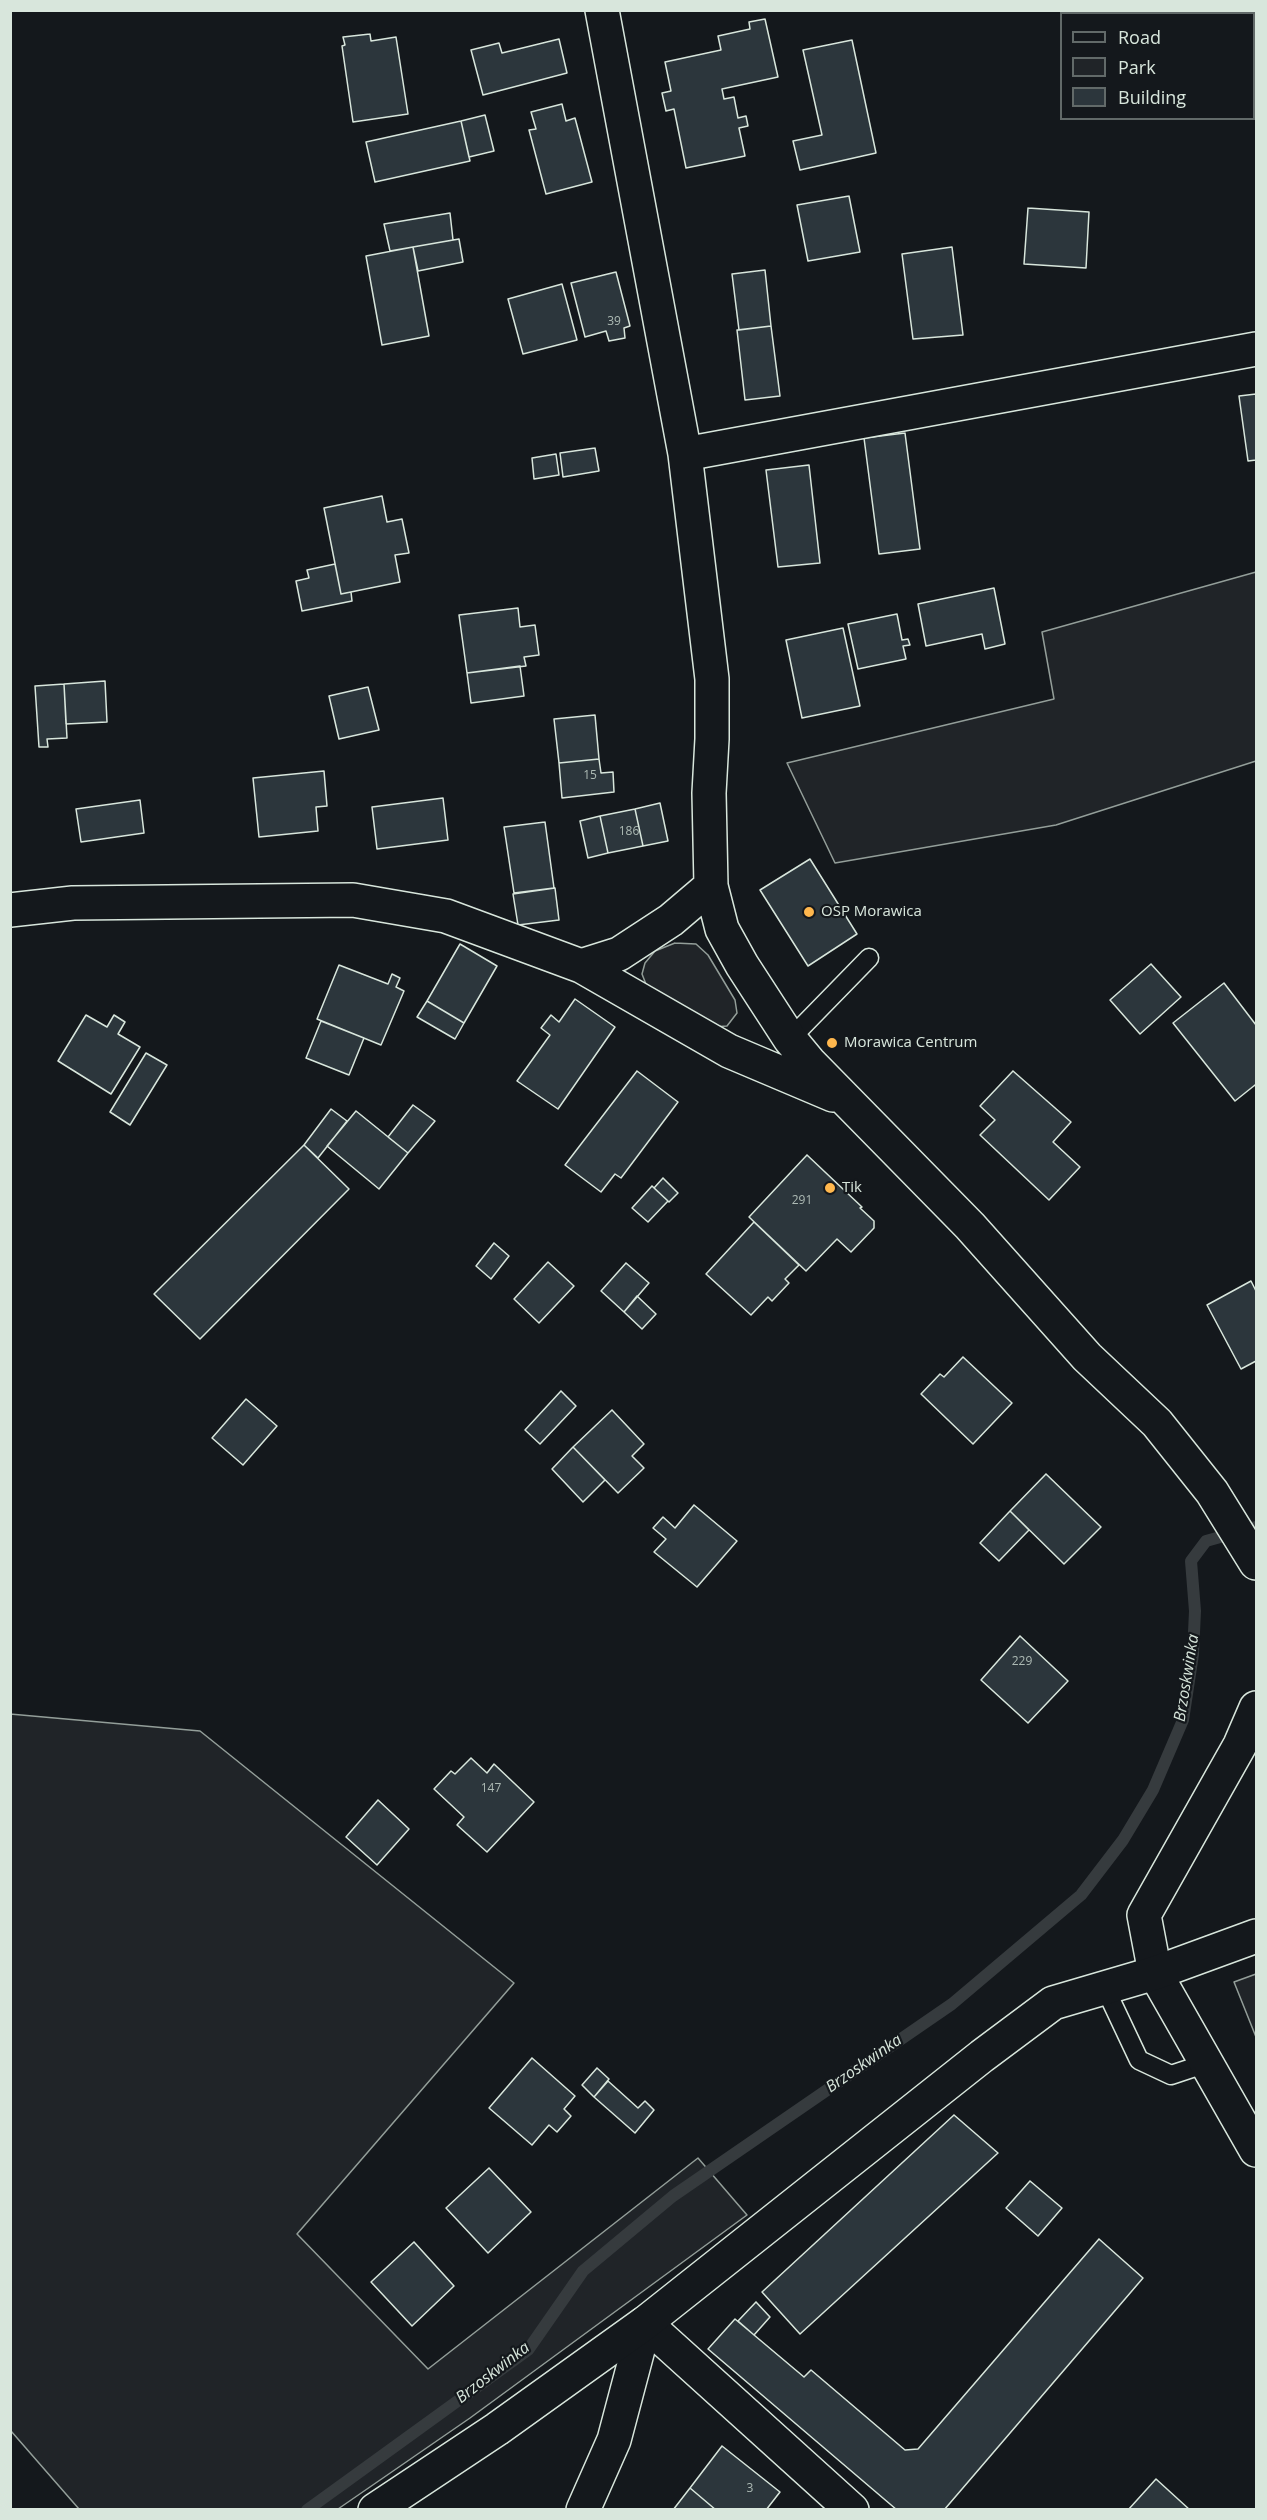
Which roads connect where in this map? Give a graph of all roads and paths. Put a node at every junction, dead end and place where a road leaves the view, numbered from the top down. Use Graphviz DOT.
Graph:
graph roads {
  1 [pos="602,10"];
  2 [pos="1257,349"];
  3 [pos="685,454"];
  4 [pos="711,886"];
  5 [pos="10,910"];
  6 [pos="869,958"];
  7 [pos="581,966"];
  8 [pos="790,1039"];
  9 [pos="851,1103"];
  10 [pos="1257,1563"];
  11 [pos="1257,1708"];
  12 [pos="1257,1936"];
  13 [pos="1155,1973"];
  14 [pos="1105,1988"];
  15 [pos="1207,2063"];
  16 [pos="1257,2150"];
  17 [pos="645,2323"];
  18 [pos="375,2510"];
  19 [pos="583,2510"];
  20 [pos="852,2510"];
  1 -- 3 [label="street"];
  2 -- 3 [label="street"];
  3 -- 4 [label="street"];
  4 -- 7 [label="street"];
  4 -- 8 [label="street"];
  5 -- 7 [label="street"];
  6 -- 8 [label="lane"];
  7 -- 9 [label="street"];
  8 -- 9 [label="street"];
  9 -- 10 [label="street"];
  11 -- 13 [label="street"];
  12 -- 13 [label="street"];
  13 -- 14 [label="street"];
  13 -- 15 [label="street"];
  14 -- 15 [label="lane"];
  14 -- 17 [label="street"];
  15 -- 16 [label="street"];
  17 -- 18 [label="street"];
  17 -- 19 [label="street"];
  17 -- 20 [label="street"];
}
